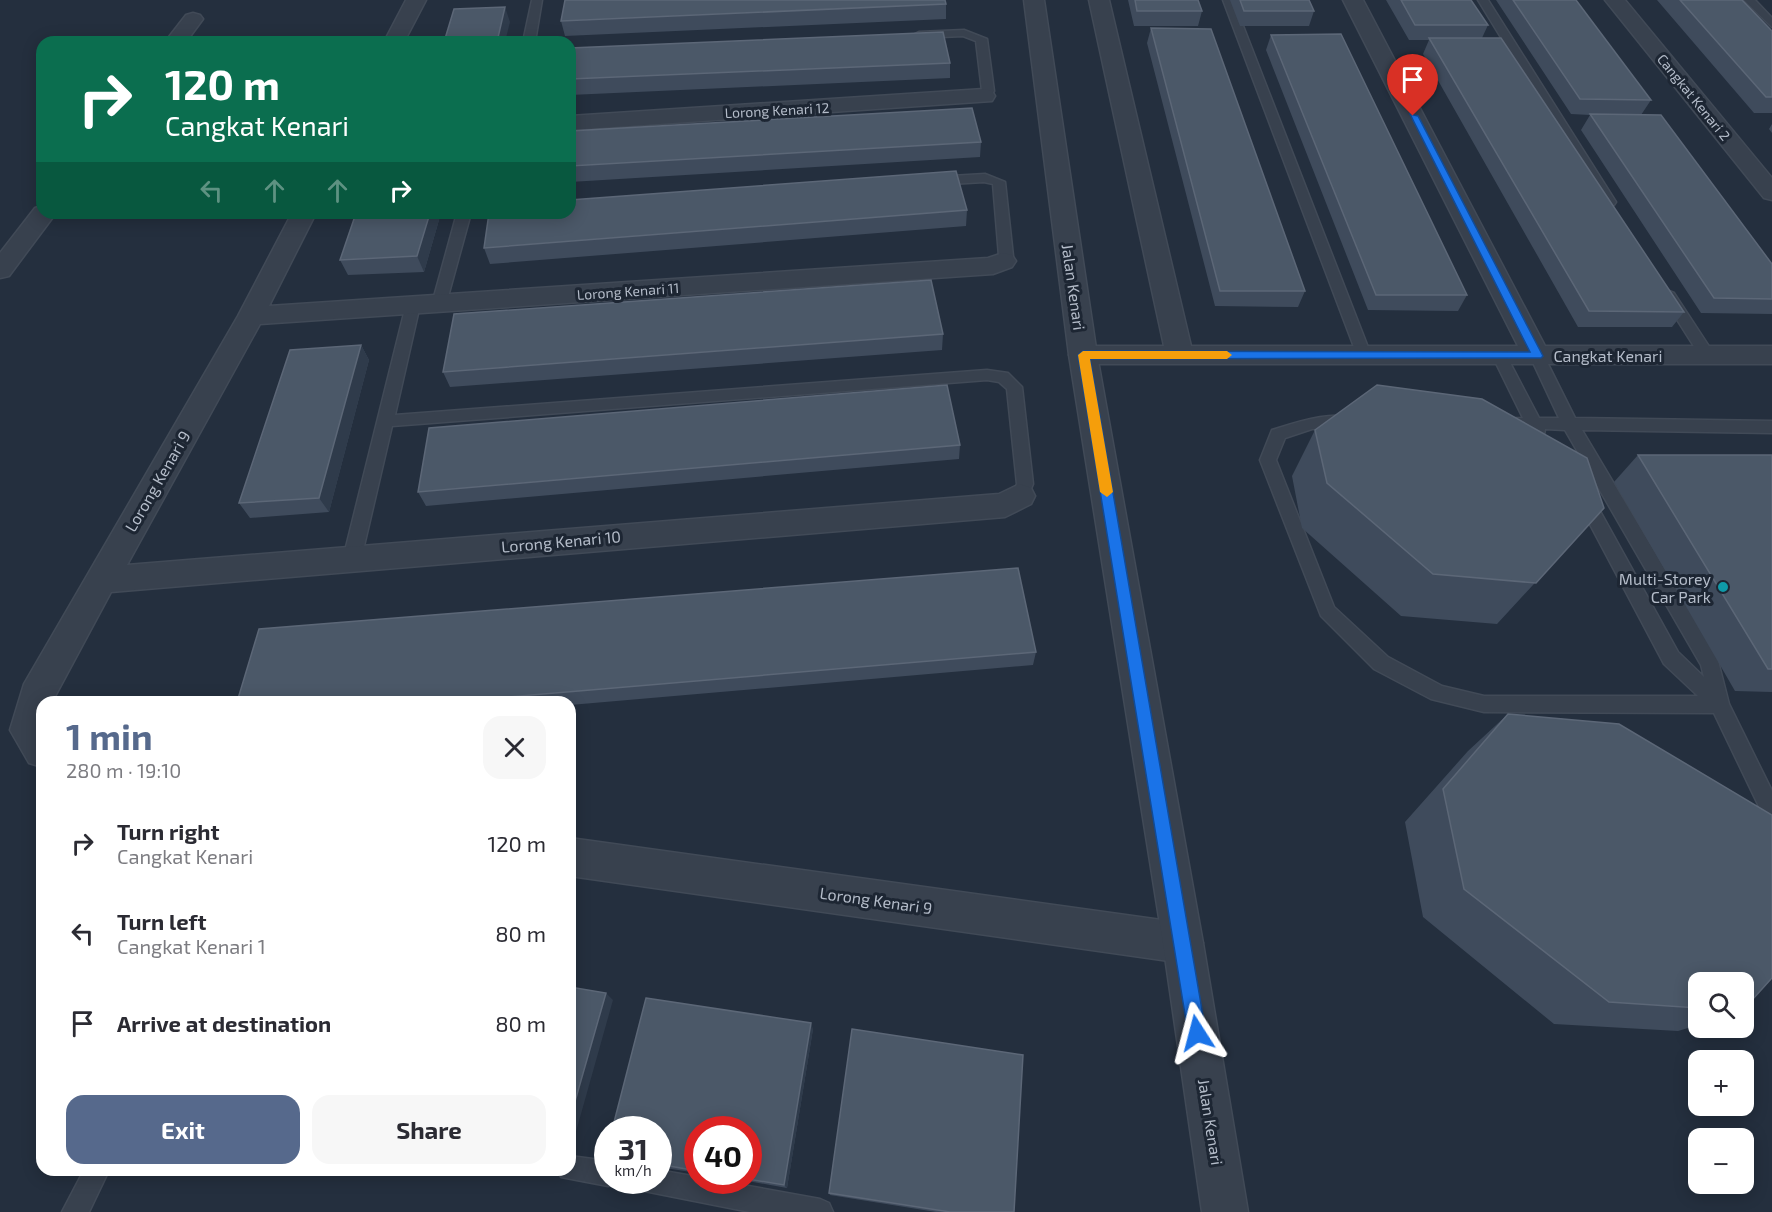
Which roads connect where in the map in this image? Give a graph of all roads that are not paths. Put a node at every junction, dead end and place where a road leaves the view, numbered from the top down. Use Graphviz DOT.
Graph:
graph roads {
  1 [pos="438,0"];
  2 [pos="537,0"];
  3 [pos="1034,0"];
  4 [pos="1099,0"];
  5 [pos="1228,0"];
  6 [pos="1353,0"];
  7 [pos="1482,0"];
  8 [pos="1615,0"];
  9 [pos="1749,0"];
  10 [pos="416,1"];
  11 [pos="193,19"];
  12 [pos="1772,24"];
  13 [pos="180,36"];
  14 [pos="397,36"];
  15 [pos="530,36"];
  16 [pos="904,36"];
  17 [pos="984,96"];
  18 [pos="576,123"];
  19 [pos="925,182"];
  20 [pos="1772,193"];
  21 [pos="1618,215"];
  22 [pos="39,219"];
  23 [pos="301,219"];
  24 [pos="462,219"];
  25 [pos="1003,261"];
  26 [pos="0,270"];
  27 [pos="1662,285"];
  28 [pos="426,305"];
  29 [pos="251,316"];
  30 [pos="1083,355"];
  31 [pos="1180,355"];
  32 [pos="1364,355"];
  33 [pos="1499,355"];
  34 [pos="1707,355"];
  35 [pos="1772,355"];
  36 [pos="1537,356"];
  37 [pos="386,421"];
  38 [pos="1370,423"];
  39 [pos="1486,423"];
  40 [pos="1533,423"];
  41 [pos="1570,424"];
  42 [pos="1772,427"];
  43 [pos="1547,441"];
  44 [pos="1577,484"];
  45 [pos="1020,496"];
  46 [pos="352,559"];
  47 [pos="100,580"];
  48 [pos="1720,705"];
  49 [pos="36,742"];
  50 [pos="1772,812"];
  51 [pos="576,858"];
  52 [pos="1183,943"];
  53 [pos="576,1169"];
  54 [pos="594,1172"];
  55 [pos="94,1176"];
  56 [pos="672,1185"];
  57 [pos="75,1212"];
  58 [pos="820,1212"];
  59 [pos="1225,1212"];
  1 -- 10 [label="street"];
  2 -- 15 [label="lane"];
  3 -- 30 [label="street, Jalan Kenari"];
  4 -- 31 [label="street"];
  5 -- 32 [label="lane"];
  6 -- 36 [label="street"];
  7 -- 21 [label="lane"];
  8 -- 20 [label="street, Cangkat Kenari 2"];
  9 -- 12 [label="lane"];
  10 -- 14 [label="street"];
  11 -- 13 [label="street"];
  16 -- 17 [label="lane"];
  17 -- 18 [label="street, Lorong Kenari 12"];
  19 -- 25 [label="lane"];
  22 -- 26 [label="street"];
  23 -- 29 [label="street, Lorong Kenari 9"];
  24 -- 28 [label="lane"];
  25 -- 28 [label="street, Lorong Kenari 11"];
  27 -- 34 [label="lane"];
  28 -- 29 [label="street, Lorong Kenari 11"];
  28 -- 37 [label="lane"];
  29 -- 47 [label="street, Lorong Kenari 9"];
  30 -- 31 [label="street, Cangkat Kenari"];
  30 -- 52 [label="street, Jalan Kenari"];
  31 -- 32 [label="street, Cangkat Kenari"];
  32 -- 33 [label="street, Cangkat Kenari"];
  33 -- 36 [label="street, Cangkat Kenari"];
  33 -- 40 [label="lane"];
  34 -- 35 [label="street, Cangkat Kenari"];
  34 -- 36 [label="street, Cangkat Kenari"];
  36 -- 41 [label="lane"];
  37 -- 45 [label="lane"];
  37 -- 46 [label="lane"];
  38 -- 48 [label="lane"];
  39 -- 40 [label="lane"];
  40 -- 41 [label="lane"];
  40 -- 43 [label="lane"];
  41 -- 42 [label="lane"];
  41 -- 48 [label="lane"];
  44 -- 48 [label="lane"];
  45 -- 46 [label="street, Lorong Kenari 10"];
  46 -- 47 [label="street, Lorong Kenari 10"];
  47 -- 49 [label="street, Lorong Kenari 9"];
  48 -- 50 [label="lane"];
  51 -- 52 [label="street, Lorong Kenari 9"];
  52 -- 59 [label="street, Jalan Kenari"];
  53 -- 54 [label="lane"];
  55 -- 57 [label="lane"];
  56 -- 58 [label="lane"];
}
